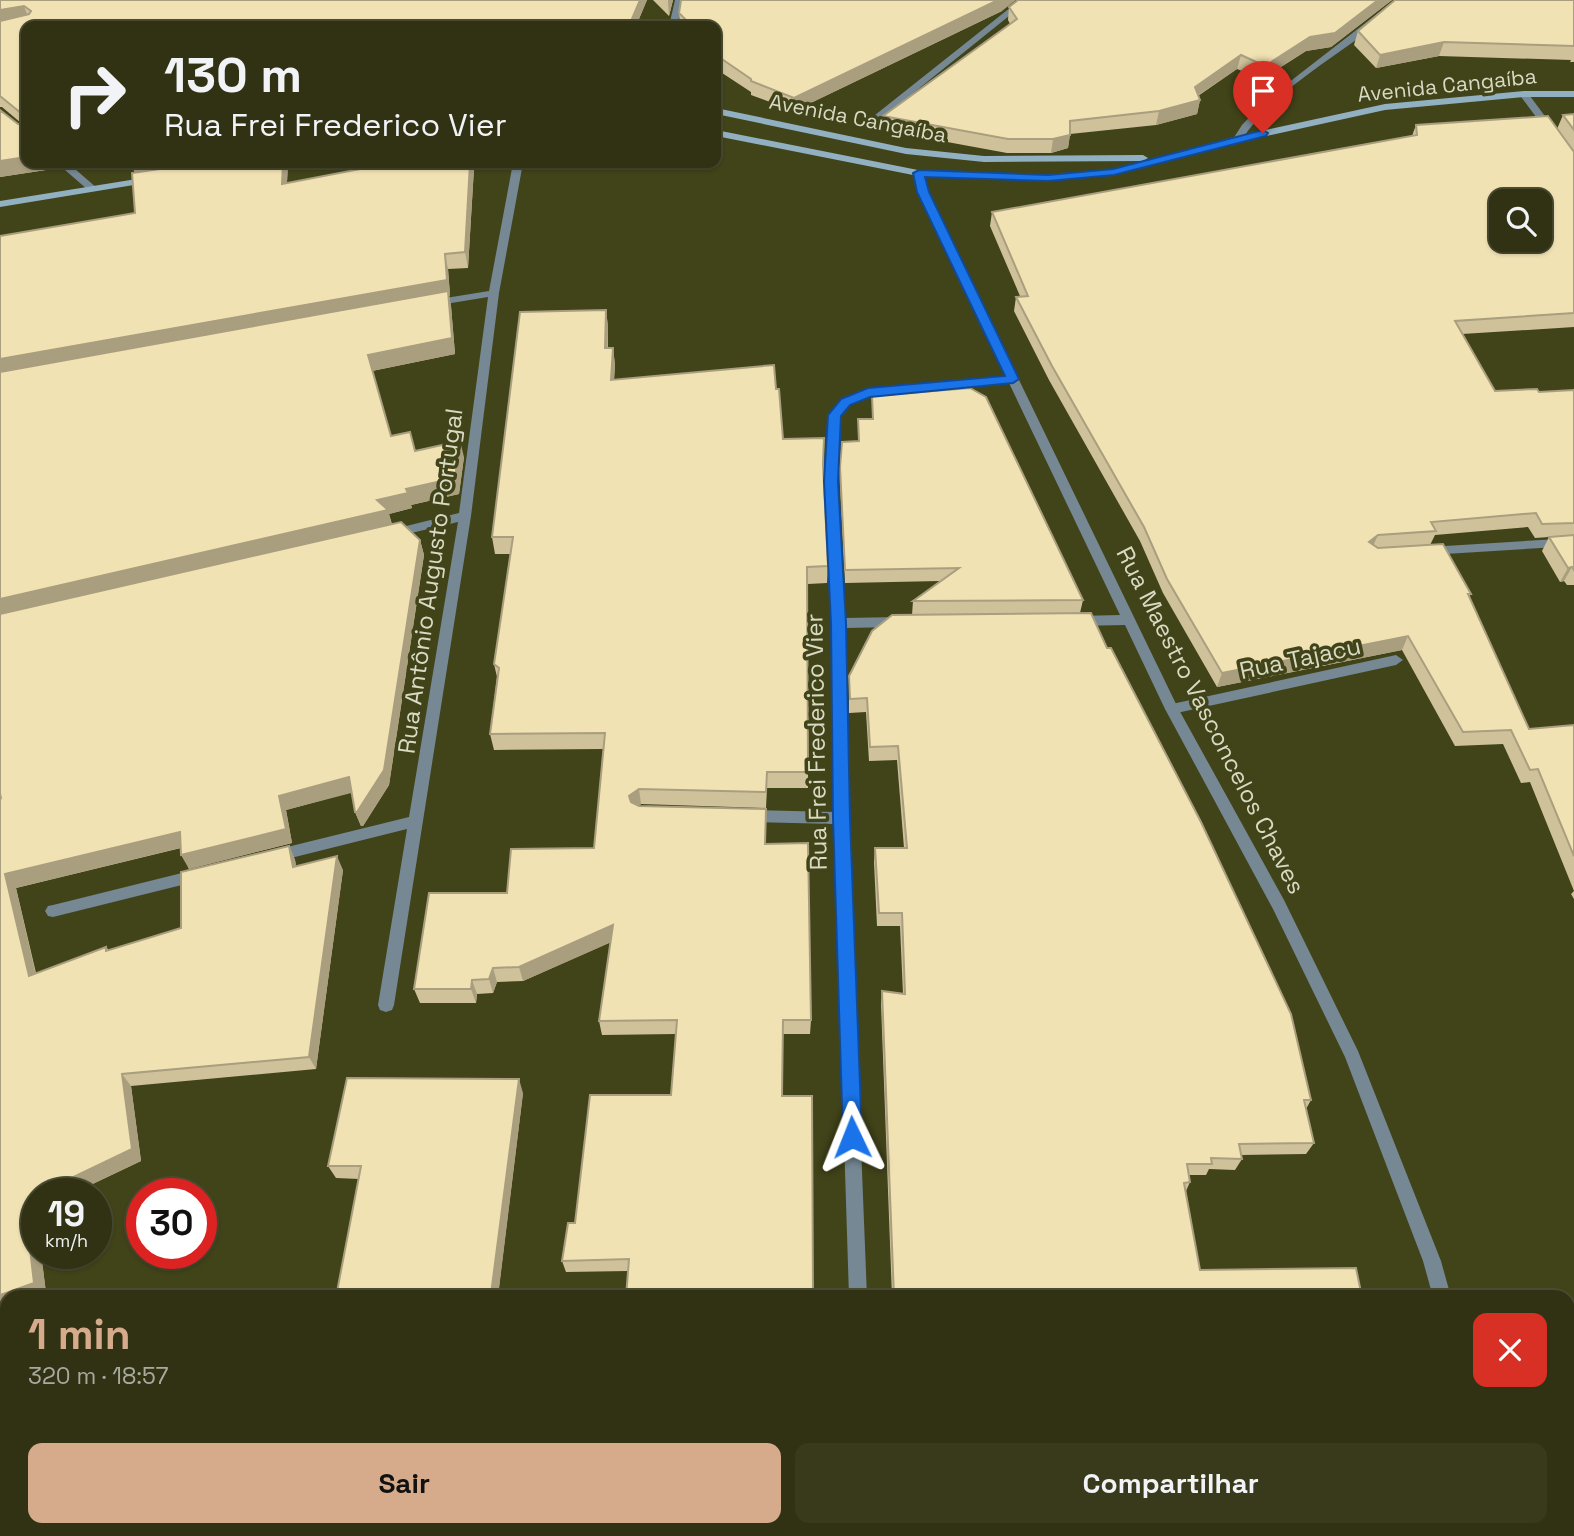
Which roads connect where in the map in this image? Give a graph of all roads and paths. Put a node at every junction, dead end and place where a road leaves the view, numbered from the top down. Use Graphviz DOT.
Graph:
graph roads {
  1 [pos="678,0"];
  2 [pos="1025,0"];
  3 [pos="1400,0"];
  4 [pos="674,21"];
  5 [pos="1524,94"];
  6 [pos="1574,94"];
  7 [pos="721,112"];
  8 [pos="873,121"];
  9 [pos="721,134"];
  10 [pos="1238,139"];
  11 [pos="1560,144"];
  12 [pos="1162,158"];
  13 [pos="68,168"];
  14 [pos="517,168"];
  15 [pos="919,173"];
  16 [pos="159,178"];
  17 [pos="92,188"];
  18 [pos="0,204"];
  19 [pos="494,293"];
  20 [pos="427,304"];
  21 [pos="1013,379"];
  22 [pos="466,516"];
  23 [pos="372,538"];
  24 [pos="1574,542"];
  25 [pos="1412,552"];
  26 [pos="1128,620"];
  27 [pos="1059,621"];
  28 [pos="907,622"];
  29 [pos="838,623"];
  30 [pos="1396,660"];
  31 [pos="1172,709"];
  32 [pos="735,815"];
  33 [pos="841,818"];
  34 [pos="418,821"];
  35 [pos="256,861"];
  36 [pos="215,871"];
  37 [pos="53,911"];
  38 [pos="386,1005"];
  39 [pos="858,1290"];
  40 [pos="1440,1290"];
  1 -- 4 [label="street"];
  2 -- 8 [label="street"];
  3 -- 10 [label="street"];
  5 -- 6 [label="main road, Avenida Cangaíba"];
  5 -- 10 [label="main road, Avenida Cangaíba"];
  5 -- 11 [label="street"];
  7 -- 12 [label="main road, Avenida Cangaíba"];
  9 -- 15 [label="main road, Avenida Cangaíba"];
  10 -- 12 [label="main road, Avenida Cangaíba"];
  12 -- 15 [label="main road, Avenida Cangaíba"];
  13 -- 17 [label="street"];
  14 -- 19 [label="street, Rua Antônio Augusto Portugal"];
  15 -- 21 [label="street, Rua Maestro Vasconcelos Chaves"];
  16 -- 17 [label="main road"];
  17 -- 18 [label="main road"];
  19 -- 20 [label="street"];
  19 -- 22 [label="street, Rua Antônio Augusto Portugal"];
  21 -- 26 [label="street, Rua Maestro Vasconcelos Chaves"];
  21 -- 29 [label="street, Rua Frei Frederico Vier"];
  22 -- 23 [label="street"];
  22 -- 34 [label="street, Rua Antônio Augusto Portugal"];
  24 -- 25 [label="street"];
  26 -- 27 [label="street"];
  26 -- 31 [label="street, Rua Maestro Vasconcelos Chaves"];
  28 -- 29 [label="street"];
  29 -- 33 [label="street, Rua Frei Frederico Vier"];
  30 -- 31 [label="street, Rua Tajacu"];
  31 -- 40 [label="street, Rua Maestro Vasconcelos Chaves"];
  32 -- 33 [label="street"];
  33 -- 39 [label="street, Rua Frei Frederico Vier"];
  34 -- 35 [label="street"];
  34 -- 38 [label="street, Rua Antônio Augusto Portugal"];
  36 -- 37 [label="street"];
}
